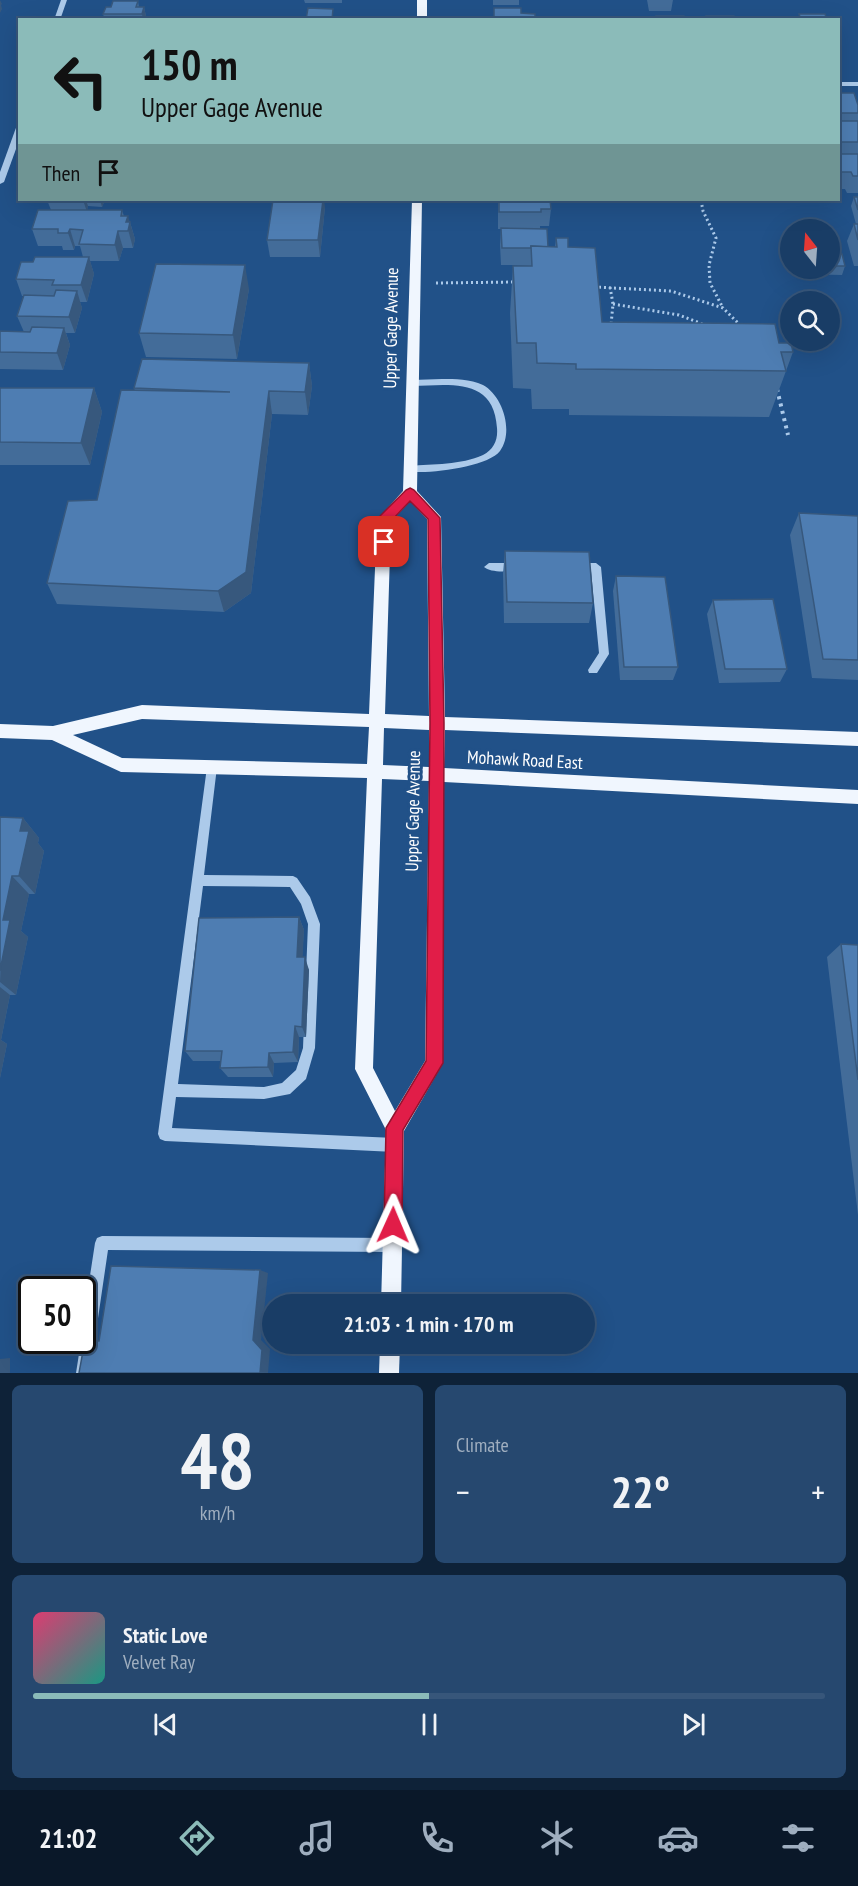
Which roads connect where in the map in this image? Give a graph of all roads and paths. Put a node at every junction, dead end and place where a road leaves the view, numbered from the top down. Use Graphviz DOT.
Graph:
graph roads {
  1 [pos="64,0"];
  2 [pos="422,0"];
  3 [pos="58,18"];
  4 [pos="422,18"];
  5 [pos="840,84"];
  6 [pos="858,84"];
  7 [pos="18,132"];
  8 [pos="0,182"];
  9 [pos="417,201"];
  10 [pos="701,201"];
  11 [pos="526,282"];
  12 [pos="415,284"];
  13 [pos="588,287"];
  14 [pos="610,287"];
  15 [pos="613,304"];
  16 [pos="723,308"];
  17 [pos="710,326"];
  18 [pos="744,329"];
  19 [pos="609,336"];
  20 [pos="775,381"];
  21 [pos="412,383"];
  22 [pos="788,435"];
  23 [pos="410,469"];
  24 [pos="410,493"];
  25 [pos="489,567"];
  26 [pos="524,567"];
  27 [pos="560,567"];
  28 [pos="593,670"];
  29 [pos="376,720"];
  30 [pos="437,723"];
  31 [pos="0,731"];
  32 [pos="53,733"];
  33 [pos="858,739"];
  34 [pos="212,767"];
  35 [pos="374,772"];
  36 [pos="436,776"];
  37 [pos="858,797"];
  38 [pos="198,880"];
  39 [pos="171,1090"];
  40 [pos="395,1137"];
  41 [pos="392,1245"];
  42 [pos="391,1294"];
  43 [pos="390,1354"];
  44 [pos="83,1373"];
  45 [pos="389,1373"];
  1 -- 3 [label="street"];
  2 -- 4 [label="main road"];
  5 -- 6 [label="street"];
  7 -- 8 [label="street"];
  9 -- 12 [label="main road, Upper Gage Avenue"];
  10 -- 16 [label="path"];
  11 -- 12 [label="path"];
  12 -- 21 [label="main road, Upper Gage Avenue"];
  13 -- 14 [label="path"];
  14 -- 15 [label="path"];
  14 -- 16 [label="path"];
  15 -- 17 [label="path"];
  15 -- 19 [label="path"];
  16 -- 18 [label="path"];
  20 -- 22 [label="path"];
  21 -- 23 [label="main road, Upper Gage Avenue"];
  21 -- 23 [label="street"];
  23 -- 24 [label="main road, Upper Gage Avenue"];
  24 -- 29 [label="main road, Upper Gage Avenue"];
  24 -- 30 [label="main road, Upper Gage Avenue"];
  25 -- 26 [label="street"];
  27 -- 28 [label="street"];
  29 -- 30 [label="main road, Mohawk Road East"];
  29 -- 32 [label="main road, Mohawk Road East"];
  29 -- 35 [label="main road, Upper Gage Avenue"];
  30 -- 33 [label="main road, Mohawk Road East"];
  30 -- 36 [label="main road, Upper Gage Avenue"];
  31 -- 32 [label="main road, Mohawk Road East"];
  32 -- 34 [label="main road, Mohawk Road East"];
  34 -- 35 [label="main road, Mohawk Road East"];
  34 -- 38 [label="street"];
  35 -- 36 [label="main road, Mohawk Road East"];
  35 -- 40 [label="main road, Upper Gage Avenue"];
  36 -- 37 [label="main road, Mohawk Road East"];
  36 -- 40 [label="main road, Upper Gage Avenue"];
  38 -- 39 [label="street"];
  38 -- 39 [label="street"];
  39 -- 40 [label="street"];
  40 -- 41 [label="main road, Upper Gage Avenue"];
  41 -- 42 [label="main road, Upper Gage Avenue"];
  41 -- 44 [label="street"];
  43 -- 45 [label="main road"];
}
